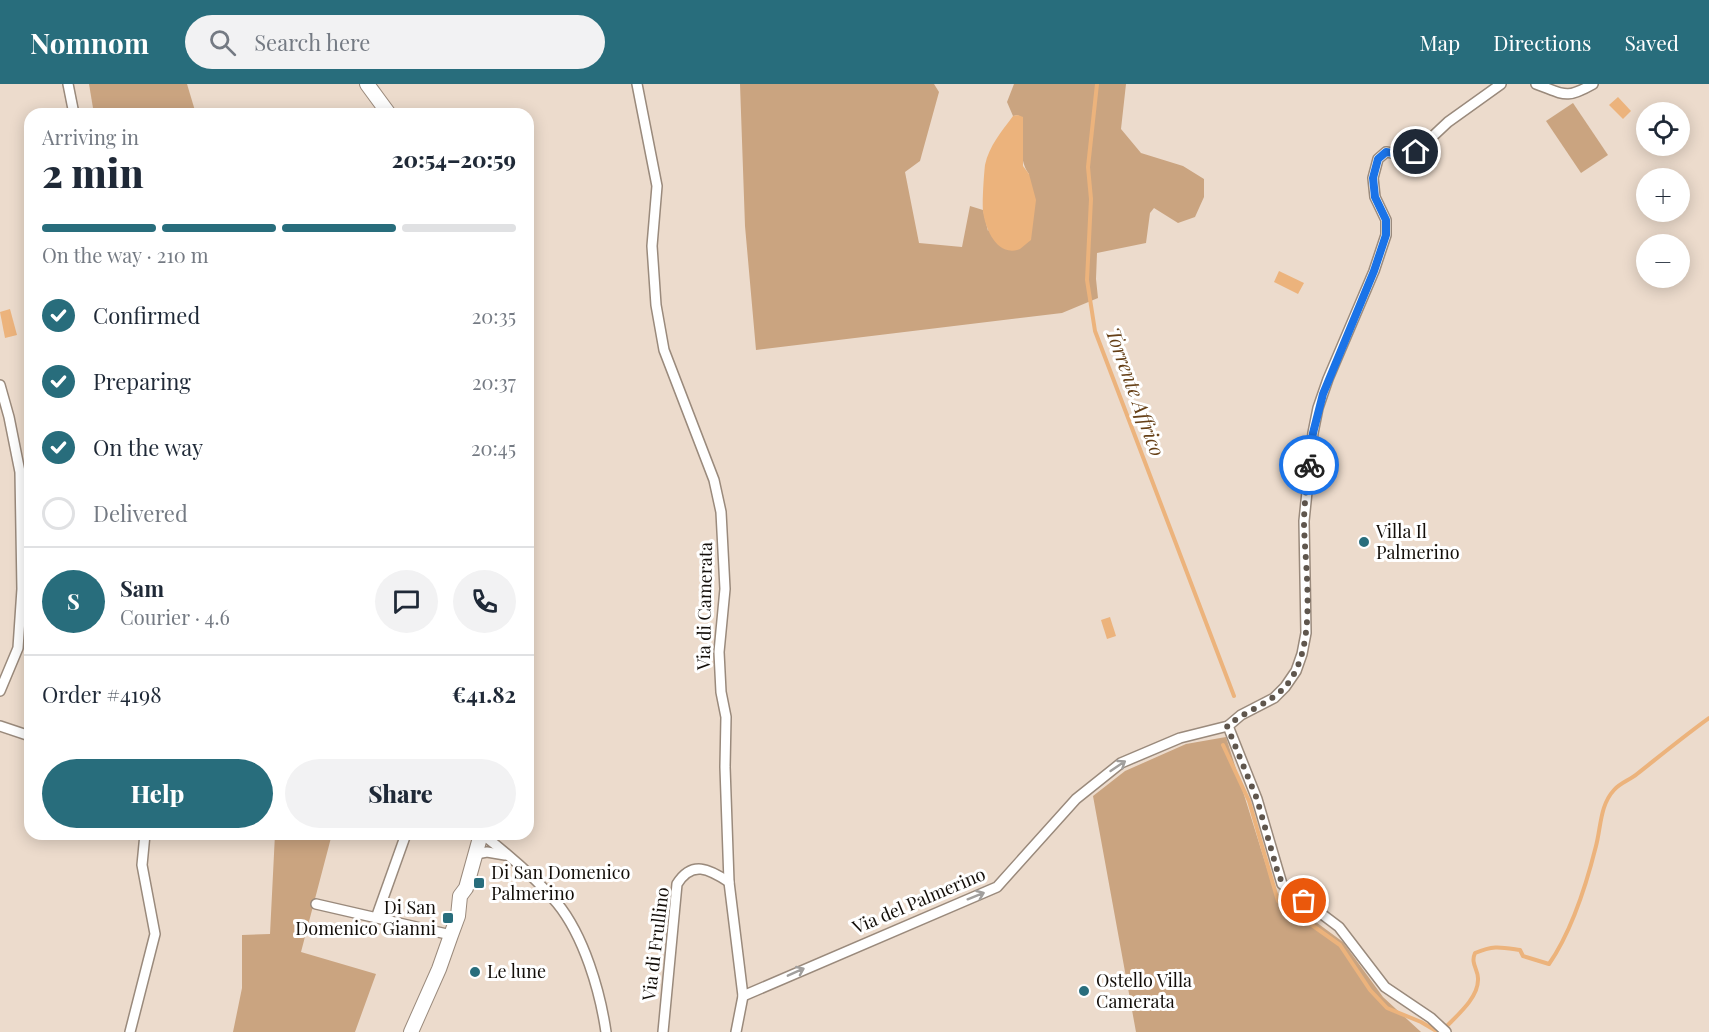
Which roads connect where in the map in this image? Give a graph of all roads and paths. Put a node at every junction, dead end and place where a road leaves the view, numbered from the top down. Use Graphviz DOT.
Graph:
graph roads {
  1 [pos="68,84"];
  2 [pos="367,84"];
  3 [pos="637,84"];
  4 [pos="1501,84"];
  5 [pos="1536,84"];
  6 [pos="1593,84"];
  7 [pos="73,108"];
  8 [pos="385,108"];
  9 [pos="0,385"];
  10 [pos="0,691"];
  11 [pos="0,726"];
  12 [pos="1227,726"];
  13 [pos="24,734"];
  14 [pos="145,840"];
  15 [pos="404,840"];
  16 [pos="480,840"];
  17 [pos="490,840"];
  18 [pos="476,854"];
  19 [pos="510,856"];
  20 [pos="729,882"];
  21 [pos="316,904"];
  22 [pos="376,918"];
  23 [pos="451,934"];
  24 [pos="743,996"];
  25 [pos="130,1032"];
  26 [pos="411,1032"];
  27 [pos="606,1032"];
  28 [pos="663,1032"];
  29 [pos="736,1032"];
  30 [pos="1446,1032"];
  1 -- 7 [label="street"];
  2 -- 8 [label="main road"];
  3 -- 20 [label="street, Via di Camerata"];
  4 -- 12 [label="street, Via del Palmerino"];
  5 -- 6 [label="street"];
  9 -- 10 [label="street"];
  11 -- 13 [label="street"];
  24 -- 12 [label="street, Via del Palmerino, one-way"];
  12 -- 30 [label="street"];
  14 -- 25 [label="street"];
  15 -- 22 [label="street"];
  16 -- 18 [label="main road"];
  17 -- 19 [label="street"];
  18 -- 19 [label="street"];
  18 -- 23 [label="main road"];
  19 -- 27 [label="street"];
  20 -- 24 [label="street, Via di Camerata"];
  20 -- 28 [label="street, Via di Frullino"];
  21 -- 22 [label="street"];
  22 -- 23 [label="street"];
  23 -- 26 [label="main road"];
  24 -- 29 [label="street, Via di Camerata"];
}
